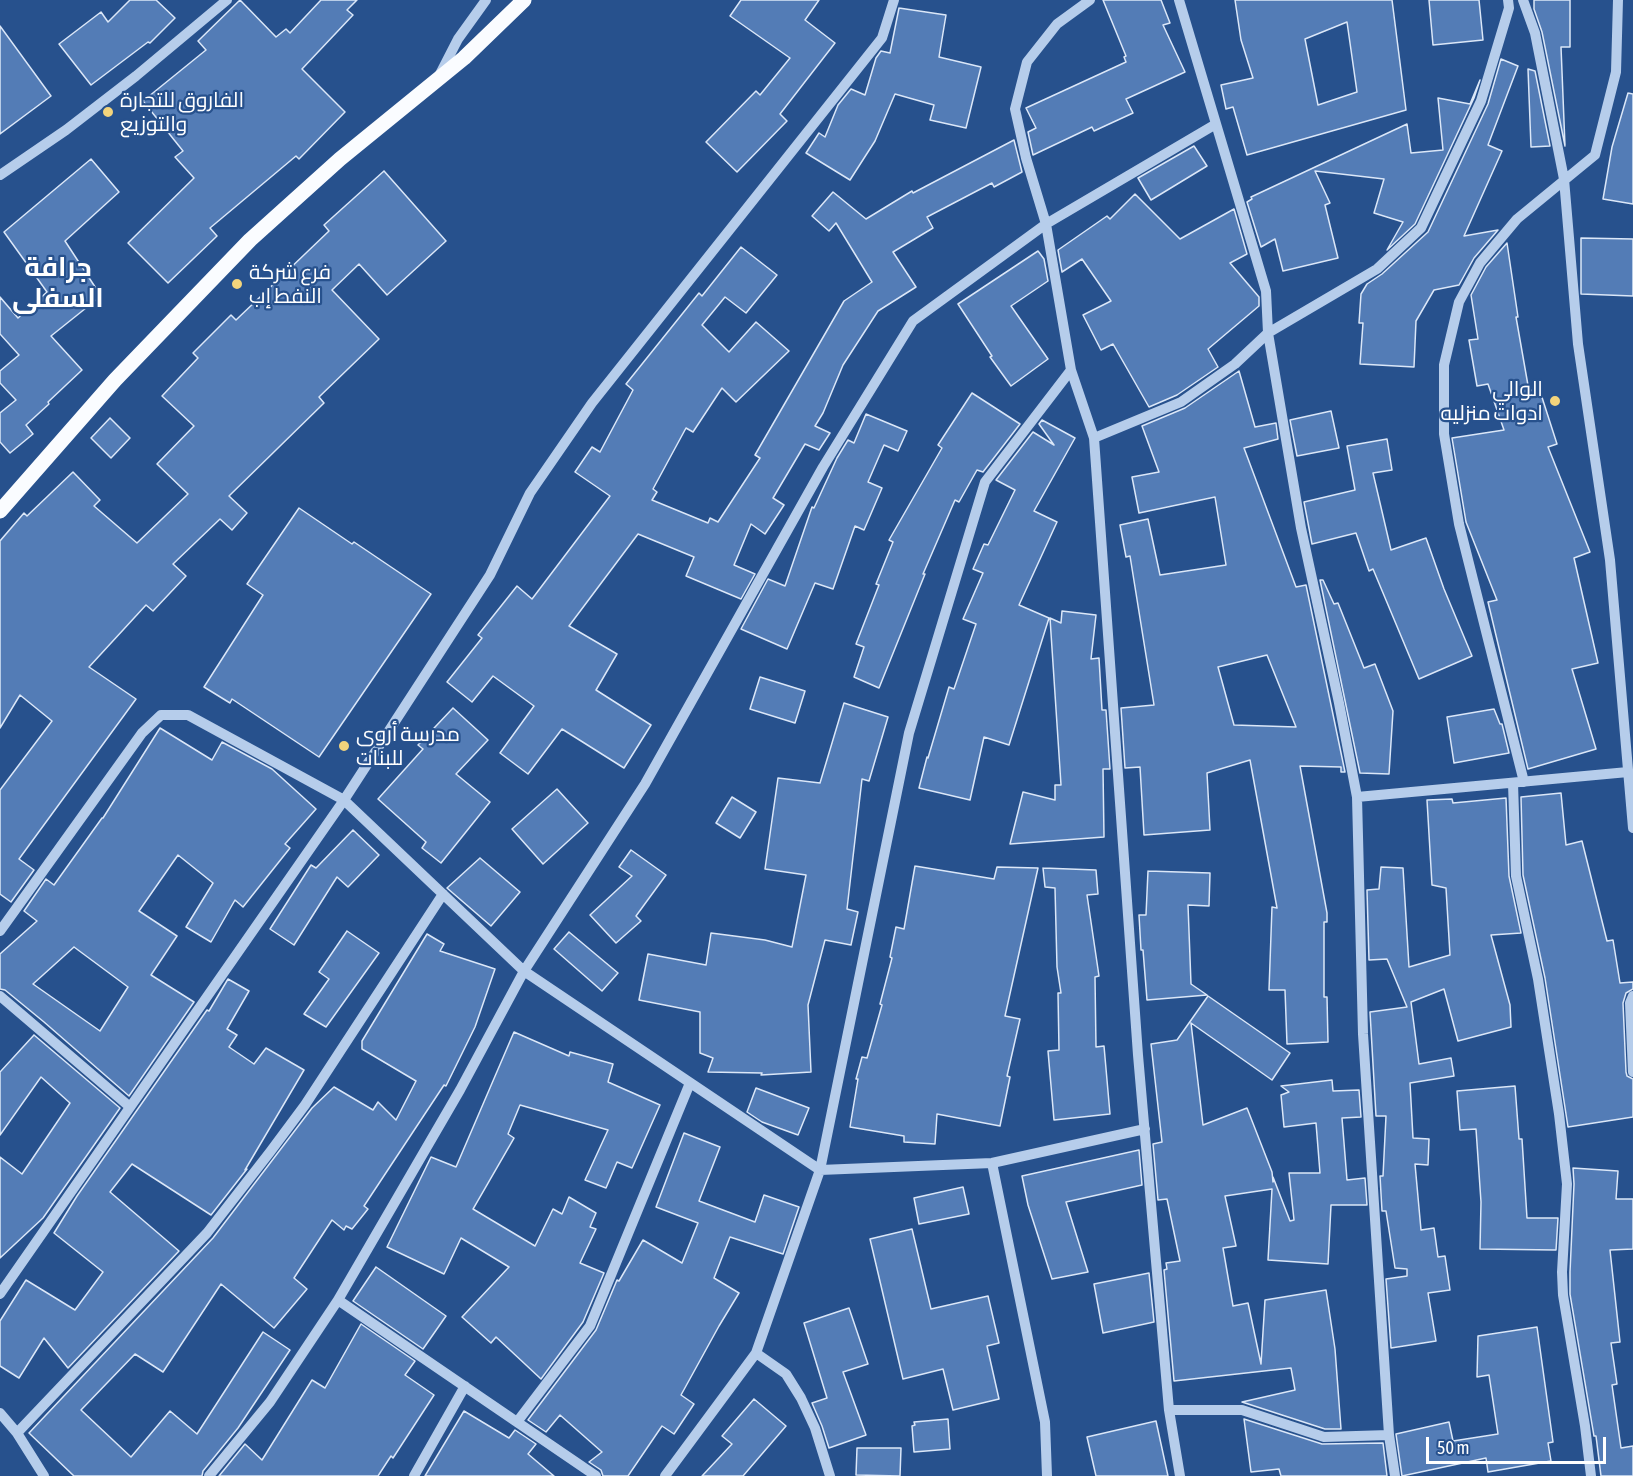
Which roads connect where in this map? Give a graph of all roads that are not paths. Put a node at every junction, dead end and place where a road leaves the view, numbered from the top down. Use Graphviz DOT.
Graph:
graph roads {
  1 [pos="227,0"];
  2 [pos="486,0"];
  3 [pos="524,0"];
  4 [pos="894,0"];
  5 [pos="1090,0"];
  6 [pos="1179,0"];
  7 [pos="1508,0"];
  8 [pos="1523,0"];
  9 [pos="1618,0"];
  10 [pos="434,84"];
  11 [pos="1216,124"];
  12 [pos="0,175"];
  13 [pos="1564,179"];
  14 [pos="1046,224"];
  15 [pos="1268,333"];
  16 [pos="1071,370"];
  17 [pos="1094,438"];
  18 [pos="0,511"];
  19 [pos="1628,772"];
  20 [pos="1518,782"];
  21 [pos="1357,797"];
  22 [pos="344,800"];
  23 [pos="1633,828"];
  24 [pos="443,894"];
  25 [pos="0,931"];
  26 [pos="524,971"];
  27 [pos="0,996"];
  28 [pos="1633,996"];
  29 [pos="1633,1072"];
  30 [pos="690,1083"];
  31 [pos="130,1107"];
  32 [pos="1145,1129"];
  33 [pos="992,1163"];
  34 [pos="820,1170"];
  35 [pos="0,1294"];
  36 [pos="338,1300"];
  37 [pos="756,1353"];
  38 [pos="465,1386"];
  39 [pos="1169,1410"];
  40 [pos="0,1413"];
  41 [pos="517,1422"];
  42 [pos="17,1433"];
  43 [pos="1389,1435"];
  44 [pos="44,1476"];
  45 [pos="209,1476"];
  46 [pos="414,1476"];
  47 [pos="596,1476"];
  48 [pos="666,1476"];
  49 [pos="830,1476"];
  50 [pos="1047,1476"];
  51 [pos="1180,1476"];
  52 [pos="1395,1476"];
  53 [pos="1591,1476"];
  1 -- 12 [label="street"];
  2 -- 10 [label="street"];
  3 -- 10 [label="main road"];
  4 -- 22 [label="street"];
  5 -- 14 [label="street"];
  6 -- 11 [label="street"];
  7 -- 15 [label="street"];
  8 -- 13 [label="street"];
  9 -- 13 [label="street"];
  10 -- 18 [label="main road"];
  11 -- 14 [label="street"];
  11 -- 15 [label="street"];
  13 -- 19 [label="street"];
  13 -- 20 [label="street"];
  14 -- 16 [label="street"];
  14 -- 26 [label="street"];
  15 -- 17 [label="street"];
  15 -- 21 [label="street"];
  16 -- 17 [label="street"];
  16 -- 34 [label="street"];
  17 -- 32 [label="street"];
  19 -- 20 [label="street"];
  19 -- 23 [label="street"];
  20 -- 21 [label="street"];
  20 -- 53 [label="street"];
  21 -- 43 [label="street"];
  22 -- 24 [label="street"];
  22 -- 25 [label="street"];
  22 -- 31 [label="street"];
  24 -- 26 [label="street"];
  24 -- 42 [label="street"];
  26 -- 30 [label="street"];
  26 -- 36 [label="street"];
  27 -- 31 [label="street"];
  28 -- 29 [label="street"];
  30 -- 34 [label="street"];
  30 -- 41 [label="street"];
  31 -- 35 [label="street"];
  32 -- 33 [label="street"];
  32 -- 39 [label="street"];
  33 -- 34 [label="street"];
  33 -- 50 [label="street"];
  34 -- 37 [label="street"];
  36 -- 38 [label="street"];
  36 -- 45 [label="street"];
  37 -- 48 [label="street"];
  37 -- 49 [label="street"];
  38 -- 41 [label="street"];
  38 -- 46 [label="street"];
  39 -- 43 [label="street"];
  39 -- 51 [label="street"];
  40 -- 42 [label="street"];
  41 -- 47 [label="street"];
  42 -- 44 [label="street"];
  43 -- 52 [label="street"];
}
